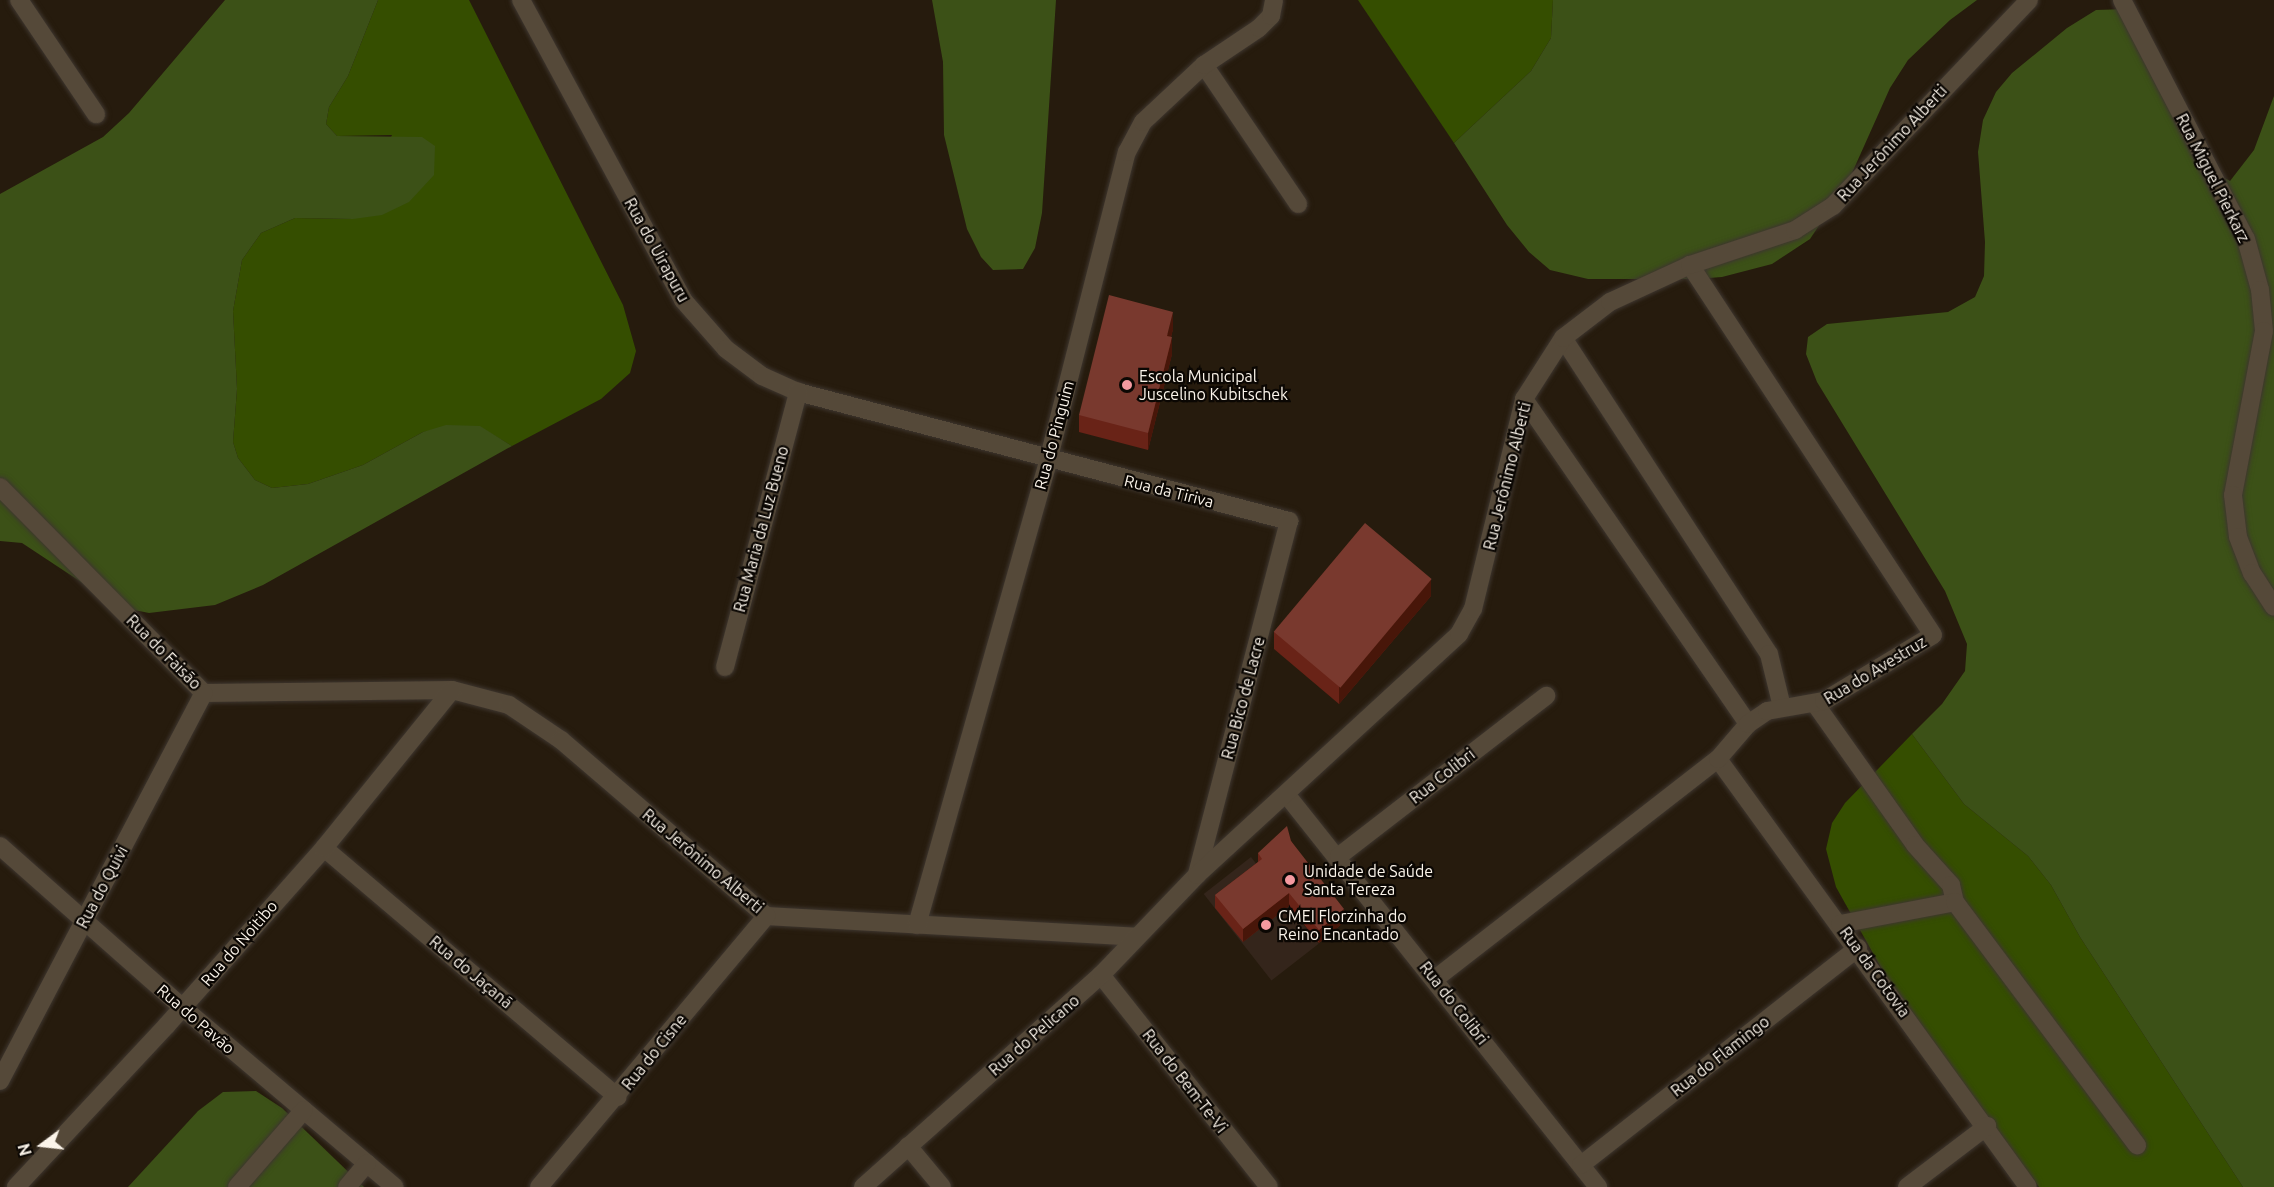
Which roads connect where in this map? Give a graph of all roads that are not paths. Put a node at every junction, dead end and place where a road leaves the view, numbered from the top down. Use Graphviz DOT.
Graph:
graph roads {
  1 [pos="19,0"];
  2 [pos="521,0"];
  3 [pos="1274,0"];
  4 [pos="2029,0"];
  5 [pos="2122,0"];
  6 [pos="1204,65"];
  7 [pos="96,114"];
  8 [pos="1299,204"];
  9 [pos="1690,265"];
  10 [pos="1563,338"];
  11 [pos="798,392"];
  12 [pos="1524,399"];
  13 [pos="1048,461"];
  14 [pos="0,487"];
  15 [pos="1289,521"];
  16 [pos="2274,607"];
  17 [pos="725,667"];
  18 [pos="452,690"];
  19 [pos="204,693"];
  20 [pos="1546,696"];
  21 [pos="1816,705"];
  22 [pos="1782,707"];
  23 [pos="1748,724"];
  24 [pos="1718,759"];
  25 [pos="1286,794"];
  26 [pos="0,846"];
  27 [pos="324,848"];
  28 [pos="1339,856"];
  29 [pos="1197,875"];
  30 [pos="1955,902"];
  31 [pos="766,916"];
  32 [pos="84,921"];
  33 [pos="1840,924"];
  34 [pos="917,925"];
  35 [pos="1136,937"];
  36 [pos="1858,948"];
  37 [pos="1101,975"];
  38 [pos="1435,979"];
  39 [pos="183,1008"];
  40 [pos="0,1081"];
  41 [pos="618,1097"];
  42 [pos="304,1110"];
  43 [pos="1987,1126"];
  44 [pos="2137,1145"];
  45 [pos="908,1146"];
  46 [pos="367,1163"];
  47 [pos="1581,1165"];
  48 [pos="16,1187"];
  49 [pos="237,1187"];
  50 [pos="347,1187"];
  51 [pos="395,1187"];
  52 [pos="539,1187"];
  53 [pos="863,1187"];
  54 [pos="942,1187"];
  55 [pos="1269,1187"];
  56 [pos="1598,1187"];
  57 [pos="1907,1187"];
  58 [pos="2028,1187"];
  1 -- 7 [label="street"];
  2 -- 11 [label="street, Rua do Uirapuru"];
  3 -- 6 [label="street, Rua do Pinguim"];
  4 -- 9 [label="street, Rua Jerônimo Alberti"];
  5 -- 16 [label="street, Rua Miguel Pierkarz"];
  6 -- 8 [label="street"];
  6 -- 13 [label="street, Rua do Pinguim"];
  9 -- 10 [label="street, Rua Jerônimo Alberti"];
  9 -- 21 [label="street, Rua do Avestruz"];
  10 -- 12 [label="street, Rua Jerônimo Alberti"];
  10 -- 22 [label="street"];
  11 -- 13 [label="street, Rua do Uirapuru"];
  11 -- 17 [label="street, Rua Maria da Luz Bueno"];
  12 -- 23 [label="street"];
  12 -- 25 [label="street, Rua Jerônimo Alberti"];
  13 -- 15 [label="street, Rua da Tiriva"];
  13 -- 34 [label="street, Rua do Pinguim"];
  14 -- 19 [label="street, Rua do Faisão"];
  15 -- 29 [label="street, Rua Bico de Lacre"];
  18 -- 19 [label="street, Rua do Faisão"];
  18 -- 27 [label="street, Rua do Noitibo"];
  18 -- 31 [label="street, Rua Jerônimo Alberti"];
  19 -- 32 [label="street, Rua do Quivi"];
  20 -- 28 [label="street, Rua Colibri"];
  21 -- 22 [label="street, Rua do Avestruz"];
  21 -- 30 [label="street"];
  22 -- 23 [label="street, Rua do Avestruz"];
  23 -- 24 [label="street, Rua do Avestruz"];
  24 -- 33 [label="street, Rua da Cotovia"];
  24 -- 38 [label="street, Rua do Avestruz"];
  25 -- 28 [label="street, Rua do Colibri"];
  25 -- 29 [label="street, Rua Jerônimo Alberti"];
  26 -- 32 [label="street, Rua do Pavão"];
  27 -- 39 [label="street, Rua do Noitibo"];
  27 -- 41 [label="street, Rua do Jaçanã"];
  28 -- 38 [label="street, Rua do Colibri"];
  29 -- 35 [label="street, Rua do Pelicano"];
  30 -- 33 [label="street"];
  30 -- 44 [label="street"];
  31 -- 34 [label="street, Rua Jerônimo Alberti"];
  31 -- 41 [label="street, Rua do Cisne"];
  32 -- 39 [label="street, Rua do Pavão"];
  32 -- 40 [label="street, Rua do Quivi"];
  33 -- 36 [label="street, Rua da Cotovia"];
  34 -- 35 [label="street, Rua Jerônimo Alberti"];
  35 -- 37 [label="street, Rua do Pelicano"];
  36 -- 43 [label="street, Rua da Cotovia"];
  36 -- 47 [label="street, Rua do Flamingo"];
  37 -- 45 [label="street, Rua do Pelicano"];
  37 -- 55 [label="street, Rua do Bem-Te-Vi"];
  38 -- 47 [label="street, Rua do Colibri"];
  39 -- 42 [label="street, Rua do Pavão"];
  39 -- 48 [label="street, Rua do Noitibo"];
  41 -- 52 [label="street, Rua do Cisne"];
  42 -- 46 [label="street, Rua do Pavão"];
  42 -- 49 [label="street"];
  43 -- 57 [label="street"];
  43 -- 58 [label="street, Rua da Cotovia"];
  45 -- 53 [label="street, Rua do Pelicano"];
  45 -- 54 [label="street"];
  46 -- 50 [label="street"];
  46 -- 51 [label="street, Rua do Pavão"];
  47 -- 56 [label="street, Rua do Colibri"];
}
